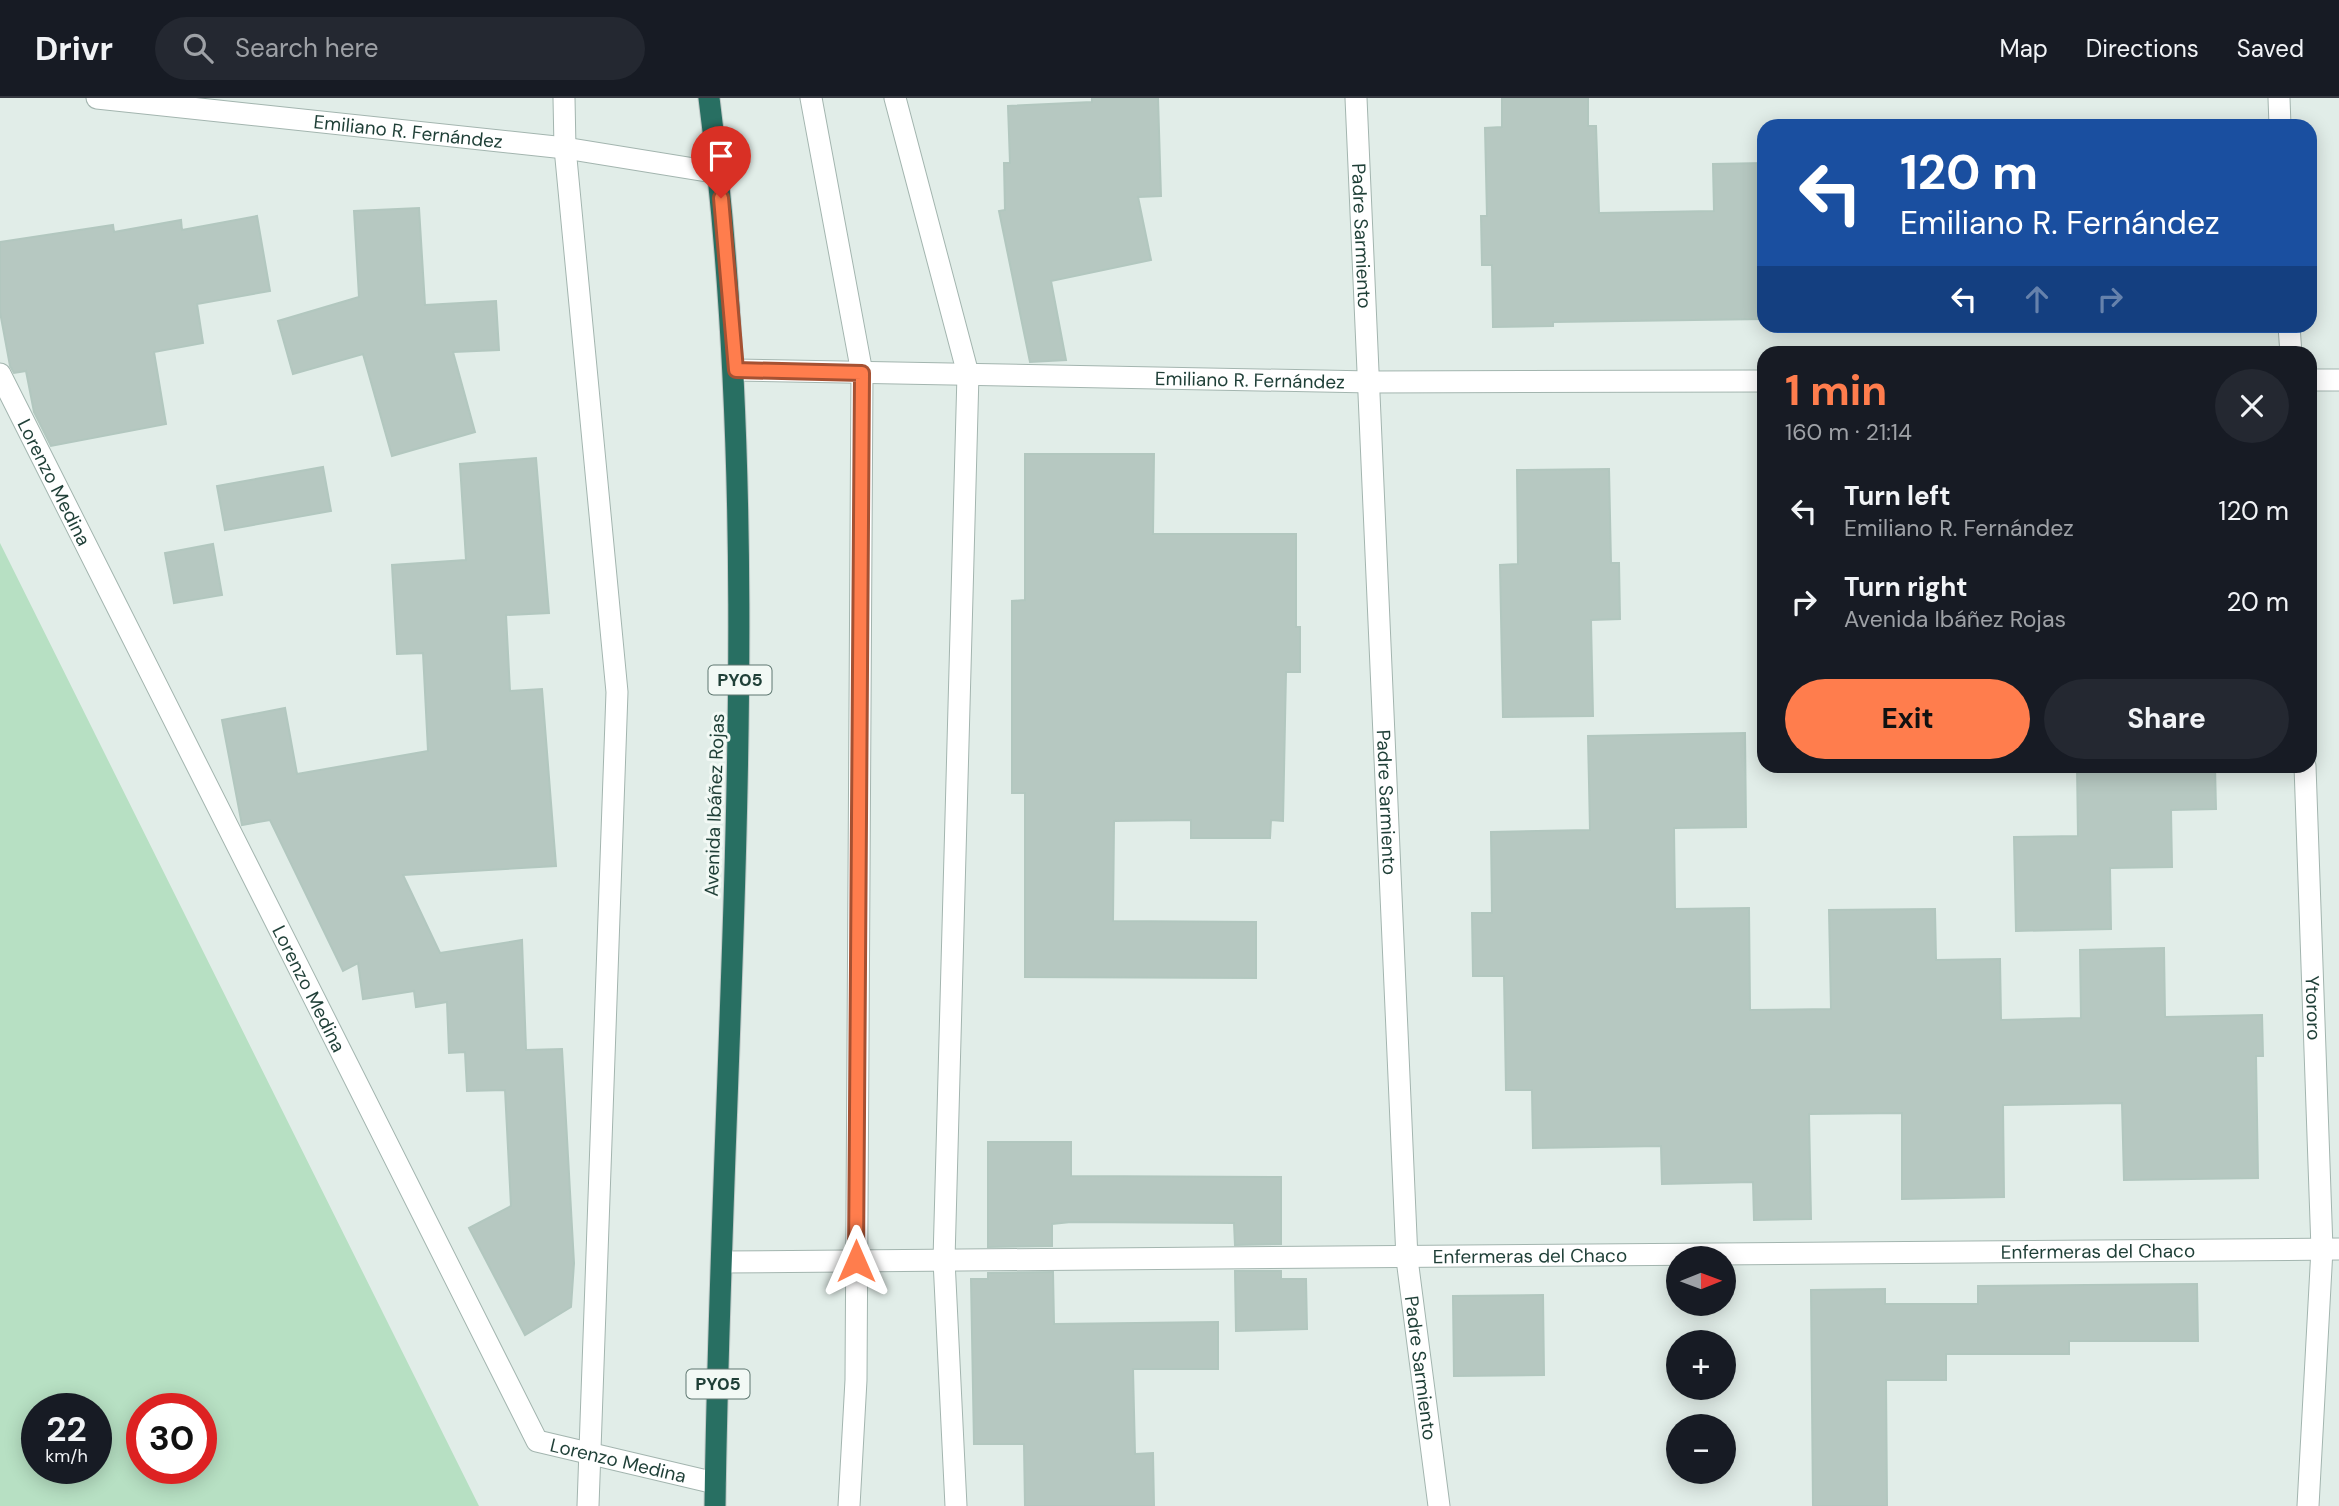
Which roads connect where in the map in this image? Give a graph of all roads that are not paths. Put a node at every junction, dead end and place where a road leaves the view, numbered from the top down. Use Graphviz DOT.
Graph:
graph roads {
  1 [pos="97,98"];
  2 [pos="564,98"];
  3 [pos="709,98"];
  4 [pos="811,98"];
  5 [pos="895,98"];
  6 [pos="1356,98"];
  7 [pos="2279,98"];
  8 [pos="2280,119"];
  9 [pos="565,148"];
  10 [pos="719,173"];
  11 [pos="736,370"];
  12 [pos="862,373"];
  13 [pos="0,374"];
  14 [pos="968,374"];
  15 [pos="2317,380"];
  16 [pos="2339,380"];
  17 [pos="1757,381"];
  18 [pos="1371,382"];
  19 [pos="2305,773"];
  20 [pos="2330,1249"];
  21 [pos="1407,1259"];
  22 [pos="944,1260"];
  23 [pos="856,1261"];
  24 [pos="722,1262"];
  25 [pos="590,1453"];
  26 [pos="715,1483"];
  27 [pos="588,1506"];
  28 [pos="715,1506"];
  29 [pos="849,1506"];
  30 [pos="956,1506"];
  31 [pos="1439,1506"];
  32 [pos="2308,1506"];
  1 -- 9 [label="street, Emiliano R. Fernández"];
  2 -- 9 [label="street"];
  3 -- 10 [label="highway, Avenida Ibáñez Rojas / PY05"];
  4 -- 12 [label="street"];
  5 -- 14 [label="street"];
  6 -- 18 [label="street, Padre Sarmiento"];
  7 -- 8 [label="street"];
  9 -- 10 [label="street, Emiliano R. Fernández"];
  9 -- 25 [label="street"];
  10 -- 11 [label="highway, Avenida Ibáñez Rojas / PY05"];
  11 -- 12 [label="street, Emiliano R. Fernández"];
  11 -- 24 [label="highway, Avenida Ibáñez Rojas / PY05"];
  12 -- 14 [label="street, Emiliano R. Fernández"];
  12 -- 23 [label="street"];
  13 -- 25 [label="street, Lorenzo Medina"];
  14 -- 18 [label="street, Emiliano R. Fernández"];
  14 -- 22 [label="street"];
  15 -- 16 [label="street"];
  17 -- 18 [label="street, Emiliano R. Fernández"];
  18 -- 21 [label="street, Padre Sarmiento"];
  19 -- 20 [label="street, Ytororo"];
  20 -- 21 [label="street, Enfermeras del Chaco"];
  20 -- 32 [label="street, Ytororo"];
  21 -- 22 [label="street, Enfermeras del Chaco"];
  21 -- 31 [label="street, Padre Sarmiento"];
  22 -- 23 [label="street, Enfermeras del Chaco"];
  22 -- 30 [label="street"];
  23 -- 24 [label="street, Enfermeras del Chaco"];
  23 -- 29 [label="street"];
  24 -- 26 [label="highway, PY05"];
  25 -- 26 [label="street, Lorenzo Medina"];
  25 -- 27 [label="street"];
  26 -- 28 [label="highway, PY05"];
}
